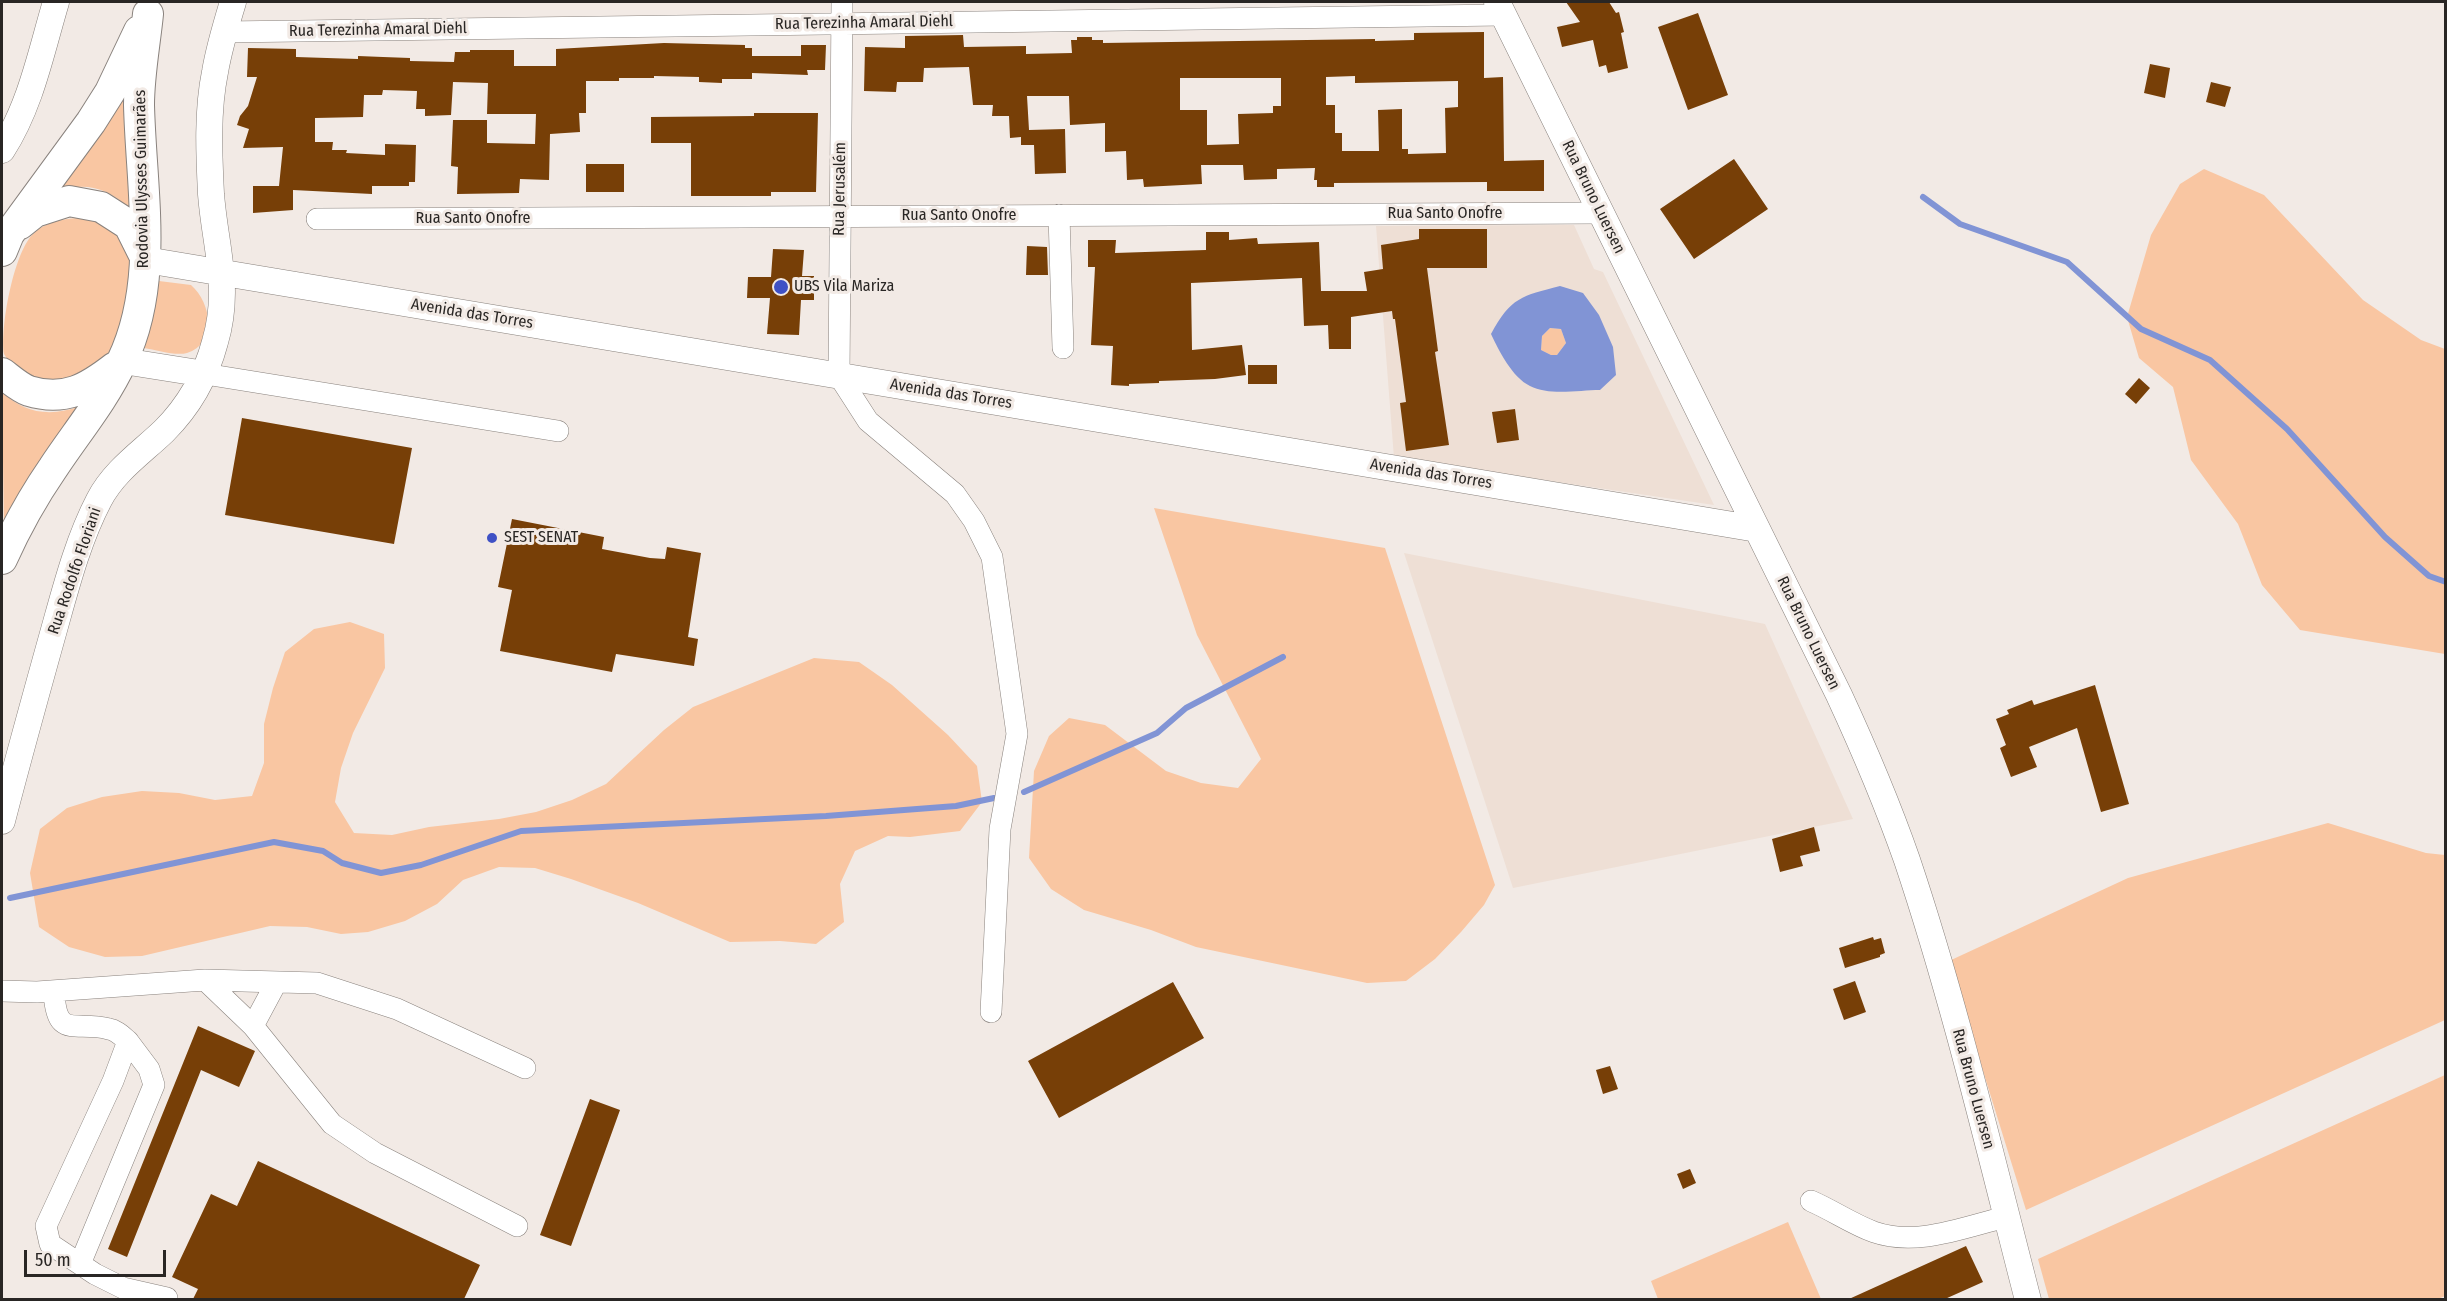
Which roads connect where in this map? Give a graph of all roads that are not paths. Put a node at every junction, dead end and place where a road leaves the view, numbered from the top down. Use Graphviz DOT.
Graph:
graph roads {
  1 [pos="56,2"];
  2 [pos="233,2"];
  3 [pos="842,2"];
  4 [pos="149,8"];
  5 [pos="1500,8"];
  6 [pos="842,24"];
  7 [pos="224,32"];
  8 [pos="2,150"];
  9 [pos="1600,213"];
  10 [pos="1059,215"];
  11 [pos="840,217"];
  12 [pos="317,219"];
  13 [pos="4,240"];
  14 [pos="146,260"];
  15 [pos="223,273"];
  16 [pos="1064,348"];
  17 [pos="123,361"];
  18 [pos="2,373"];
  19 [pos="205,374"];
  20 [pos="838,376"];
  21 [pos="558,431"];
  22 [pos="1756,529"];
  23 [pos="2,560"];
  24 [pos="2,820"];
  25 [pos="205,980"];
  26 [pos="276,983"];
  27 [pos="54,991"];
  28 [pos="2,992"];
  29 [pos="991,1012"];
  30 [pos="253,1026"];
  31 [pos="128,1041"];
  32 [pos="525,1068"];
  33 [pos="1811,1201"];
  34 [pos="2006,1217"];
  35 [pos="517,1226"];
  36 [pos="80,1264"];
  37 [pos="167,1298"];
  38 [pos="2028,1299"];
  1 -- 8 [label="main road"];
  2 -- 7 [label="main road, Rua Rodolfo Floriani"];
  3 -- 6 [label="street, Rua Jerusalém"];
  4 -- 13 [label="highway, Rodovia Ulysses Guimarães"];
  4 -- 14 [label="highway, Rodovia Ulysses Guimarães"];
  5 -- 6 [label="street, Rua Terezinha Amaral Diehl"];
  5 -- 9 [label="main road, Rua Bruno Luersen"];
  6 -- 7 [label="street, Rua Terezinha Amaral Diehl"];
  6 -- 11 [label="street, Rua Jerusalém"];
  7 -- 15 [label="main road, Rua Rodolfo Floriani"];
  9 -- 10 [label="street, Rua Santo Onofre"];
  9 -- 22 [label="main road, Rua Bruno Luersen"];
  10 -- 11 [label="street, Rua Santo Onofre"];
  10 -- 16 [label="street"];
  11 -- 12 [label="street, Rua Santo Onofre"];
  11 -- 20 [label="street, Rua Jerusalém"];
  13 -- 14 [label="highway"];
  14 -- 15 [label="main road, Avenida das Torres"];
  14 -- 17 [label="highway, Rodovia Ulysses Guimarães"];
  15 -- 19 [label="main road, Rua Rodolfo Floriani"];
  15 -- 20 [label="main road, Avenida das Torres"];
  17 -- 18 [label="highway"];
  17 -- 19 [label="main road"];
  17 -- 23 [label="highway, Rodovia Ulysses Guimarães"];
  19 -- 21 [label="street"];
  19 -- 24 [label="main road, Rua Rodolfo Floriani"];
  20 -- 22 [label="main road, Avenida das Torres"];
  20 -- 29 [label="street"];
  22 -- 34 [label="main road, Rua Bruno Luersen"];
  25 -- 26 [label="street"];
  25 -- 27 [label="street"];
  25 -- 30 [label="street"];
  26 -- 30 [label="street"];
  26 -- 32 [label="street"];
  27 -- 28 [label="street"];
  27 -- 31 [label="street"];
  30 -- 35 [label="street"];
  31 -- 36 [label="street"];
  31 -- 36 [label="street"];
  33 -- 34 [label="street"];
  34 -- 38 [label="main road, Rua Bruno Luersen"];
  36 -- 37 [label="street"];
}
